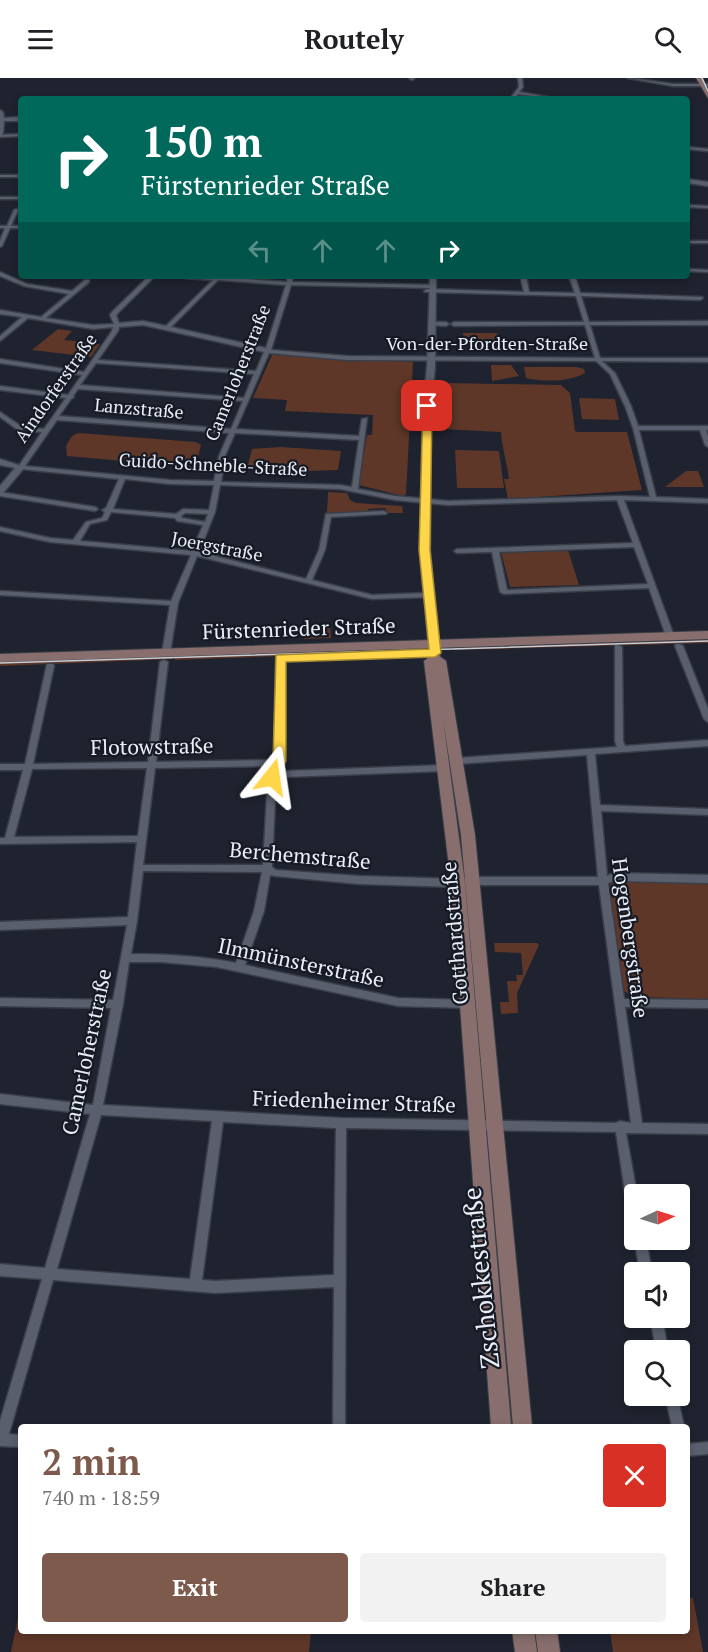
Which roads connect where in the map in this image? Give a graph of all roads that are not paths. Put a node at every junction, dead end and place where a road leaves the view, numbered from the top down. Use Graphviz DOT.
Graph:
graph roads {
  1 [pos="520,78"];
  2 [pos="630,78"];
  3 [pos="699,78"];
  4 [pos="706,83"];
  5 [pos="518,93"];
  6 [pos="515,96"];
  7 [pos="537,96"];
  8 [pos="708,96"];
  9 [pos="0,112"];
  10 [pos="18,119"];
  11 [pos="1,120"];
  12 [pos="0,135"];
  13 [pos="18,135"];
  14 [pos="690,148"];
  15 [pos="708,150"];
  16 [pos="0,176"];
  17 [pos="18,176"];
  18 [pos="690,181"];
  19 [pos="708,184"];
  20 [pos="0,198"];
  21 [pos="18,198"];
  22 [pos="690,206"];
  23 [pos="708,207"];
  24 [pos="16,210"];
  25 [pos="0,227"];
  26 [pos="18,228"];
  27 [pos="8,230"];
  28 [pos="0,233"];
  29 [pos="690,242"];
  30 [pos="708,242"];
  31 [pos="0,246"];
  32 [pos="690,270"];
  33 [pos="708,271"];
  34 [pos="0,274"];
  35 [pos="149,279"];
  36 [pos="211,279"];
  37 [pos="290,279"];
  38 [pos="428,279"];
  39 [pos="432,279"];
  40 [pos="524,279"];
  41 [pos="573,279"];
  42 [pos="216,280"];
  43 [pos="87,281"];
  44 [pos="290,284"];
  45 [pos="430,288"];
  46 [pos="72,293"];
  47 [pos="526,293"];
  48 [pos="577,294"];
  49 [pos="700,298"];
  50 [pos="0,312"];
  51 [pos="27,316"];
  52 [pos="42,319"];
  53 [pos="708,323"];
  54 [pos="117,324"];
  55 [pos="432,324"];
  56 [pos="446,324"];
  57 [pos="454,324"];
  58 [pos="586,324"];
  59 [pos="167,327"];
  60 [pos="0,339"];
  61 [pos="267,350"];
  62 [pos="428,359"];
  63 [pos="598,360"];
  64 [pos="708,360"];
  65 [pos="0,361"];
  66 [pos="95,361"];
  67 [pos="258,373"];
  68 [pos="86,374"];
  69 [pos="78,387"];
  70 [pos="0,388"];
  71 [pos="71,397"];
  72 [pos="247,400"];
  73 [pos="0,414"];
  74 [pos="57,417"];
  75 [pos="365,418"];
  76 [pos="636,428"];
  77 [pos="705,428"];
  78 [pos="47,431"];
  79 [pos="232,432"];
  80 [pos="362,438"];
  81 [pos="708,445"];
  82 [pos="0,462"];
  83 [pos="21,467"];
  84 [pos="122,478"];
  85 [pos="218,484"];
  86 [pos="355,488"];
  87 [pos="0,493"];
  88 [pos="620,498"];
  89 [pos="653,498"];
  90 [pos="708,501"];
  91 [pos="425,502"];
  92 [pos="95,509"];
  93 [pos="106,510"];
  94 [pos="212,512"];
  95 [pos="384,513"];
  96 [pos="178,516"];
  97 [pos="208,524"];
  98 [pos="0,529"];
  99 [pos="75,543"];
  100 [pos="636,545"];
  101 [pos="495,550"];
  102 [pos="457,551"];
  103 [pos="194,554"];
  104 [pos="308,582"];
  105 [pos="650,586"];
  106 [pos="0,593"];
  107 [pos="428,596"];
  108 [pos="174,603"];
  109 [pos="708,635"];
  110 [pos="670,636"];
  111 [pos="708,645"];
  112 [pos="618,647"];
  113 [pos="680,649"];
  114 [pos="435,651"];
  115 [pos="0,658"];
  116 [pos="165,658"];
  117 [pos="280,658"];
  118 [pos="50,666"];
  119 [pos="0,667"];
  120 [pos="708,719"];
  121 [pos="708,743"];
  122 [pos="621,748"];
  123 [pos="591,753"];
  124 [pos="152,765"];
  125 [pos="451,765"];
  126 [pos="0,767"];
  127 [pos="29,767"];
  128 [pos="276,769"];
  129 [pos="596,808"];
  130 [pos="708,812"];
  131 [pos="143,839"];
  132 [pos="4,841"];
  133 [pos="140,868"];
  134 [pos="267,869"];
  135 [pos="708,879"];
  136 [pos="603,881"];
  137 [pos="465,882"];
  138 [pos="132,921"];
  139 [pos="0,926"];
  140 [pos="126,958"];
  141 [pos="239,967"];
  142 [pos="0,1002"];
  143 [pos="620,1003"];
  144 [pos="118,1004"];
  145 [pos="468,1004"];
  146 [pos="708,1004"];
  147 [pos="0,1099"];
  148 [pos="97,1110"];
  149 [pos="218,1117"];
  150 [pos="341,1123"];
  151 [pos="486,1125"];
  152 [pos="620,1126"];
  153 [pos="637,1127"];
  154 [pos="708,1129"];
  155 [pos="629,1184"];
  156 [pos="0,1270"];
  157 [pos="50,1274"];
  158 [pos="340,1281"];
  159 [pos="195,1286"];
  160 [pos="673,1406"];
  161 [pos="339,1424"];
  162 [pos="501,1424"];
  163 [pos="523,1424"];
  164 [pos="678,1424"];
  165 [pos="1,1440"];
  166 [pos="18,1441"];
  167 [pos="708,1448"];
  168 [pos="690,1450"];
  169 [pos="524,1634"];
  170 [pos="547,1634"];
  171 [pos="526,1652"];
  172 [pos="549,1652"];
  1 -- 5 [label="street"];
  2 -- 4 [label="street"];
  3 -- 4 [label="main road"];
  4 -- 8 [label="main road"];
  5 -- 6 [label="street"];
  5 -- 7 [label="street"];
  9 -- 11 [label="street"];
  10 -- 11 [label="street"];
  11 -- 12 [label="street"];
  12 -- 13 [label="street"];
  14 -- 15 [label="street"];
  16 -- 17 [label="street"];
  18 -- 19 [label="street"];
  20 -- 21 [label="street"];
  22 -- 23 [label="street"];
  24 -- 27 [label="street"];
  25 -- 27 [label="street"];
  26 -- 27 [label="street"];
  27 -- 28 [label="street"];
  27 -- 31 [label="street"];
  29 -- 30 [label="street"];
  32 -- 33 [label="street"];
  34 -- 46 [label="street"];
  35 -- 54 [label="street, Aindorferstraße"];
  36 -- 42 [label="street"];
  37 -- 44 [label="street, Camerloherstraße"];
  38 -- 45 [label="street, Gotthardstraße"];
  39 -- 45 [label="street, Gotthardstraße"];
  40 -- 47 [label="street"];
  41 -- 48 [label="street"];
  42 -- 44 [label="street"];
  42 -- 59 [label="street"];
  43 -- 46 [label="street"];
  44 -- 45 [label="street"];
  44 -- 61 [label="street, Camerloherstraße"];
  45 -- 47 [label="street"];
  45 -- 55 [label="street, Gotthardstraße"];
  45 -- 62 [label="street, Gotthardstraße"];
  46 -- 52 [label="street"];
  47 -- 48 [label="street"];
  48 -- 49 [label="street"];
  48 -- 58 [label="street"];
  50 -- 51 [label="street, Von-der-Pfordten-Straße"];
  51 -- 52 [label="street, Von-der-Pfordten-Straße"];
  51 -- 60 [label="street"];
  52 -- 54 [label="street, Von-der-Pfordten-Straße"];
  53 -- 58 [label="street"];
  54 -- 59 [label="street, Von-der-Pfordten-Straße"];
  54 -- 66 [label="street, Aindorferstraße"];
  55 -- 56 [label="street"];
  55 -- 62 [label="street, Gotthardstraße"];
  57 -- 58 [label="street"];
  58 -- 63 [label="street"];
  59 -- 61 [label="street, Von-der-Pfordten-Straße"];
  61 -- 62 [label="street, Von-der-Pfordten-Straße"];
  61 -- 67 [label="street, Camerloherstraße"];
  62 -- 63 [label="street, Von-der-Pfordten-Straße"];
  62 -- 91 [label="street, Gotthardstraße"];
  63 -- 64 [label="street, Von-der-Pfordten-Straße"];
  63 -- 76 [label="street"];
  65 -- 68 [label="street"];
  66 -- 67 [label="street"];
  66 -- 68 [label="street, Aindorferstraße"];
  67 -- 72 [label="street, Camerloherstraße"];
  68 -- 69 [label="street, Aindorferstraße"];
  69 -- 71 [label="street, Aindorferstraße"];
  69 -- 72 [label="street"];
  70 -- 71 [label="street"];
  71 -- 74 [label="street, Aindorferstraße"];
  72 -- 79 [label="street, Camerloherstraße"];
  73 -- 78 [label="street"];
  74 -- 78 [label="street, Aindorferstraße"];
  74 -- 79 [label="street, Lanzstraße"];
  75 -- 80 [label="street"];
  76 -- 77 [label="street"];
  76 -- 89 [label="street"];
  77 -- 81 [label="street"];
  78 -- 83 [label="street, Aindorferstraße"];
  79 -- 80 [label="street, Lanzstraße"];
  79 -- 85 [label="street, Camerloherstraße"];
  80 -- 86 [label="street"];
  82 -- 83 [label="street, Guido-Schneble-Straße"];
  83 -- 84 [label="street, Guido-Schneble-Straße"];
  83 -- 87 [label="street, Aindorferstraße"];
  84 -- 85 [label="street, Guido-Schneble-Straße"];
  84 -- 93 [label="street"];
  85 -- 86 [label="street, Guido-Schneble-Straße"];
  85 -- 94 [label="street, Camerloherstraße"];
  86 -- 91 [label="street, Guido-Schneble-Straße"];
  87 -- 92 [label="street"];
  88 -- 89 [label="street, Guido-Schneble-Straße"];
  88 -- 91 [label="street, Guido-Schneble-Straße"];
  88 -- 100 [label="street"];
  89 -- 90 [label="street, Guido-Schneble-Straße"];
  91 -- 107 [label="street, Gotthardstraße"];
  93 -- 96 [label="street"];
  93 -- 99 [label="street"];
  94 -- 96 [label="street"];
  94 -- 97 [label="street, Camerloherstraße"];
  95 -- 104 [label="street"];
  96 -- 97 [label="street"];
  97 -- 103 [label="street, Camerloherstraße"];
  98 -- 99 [label="street, Joergstraße"];
  99 -- 103 [label="street, Joergstraße"];
  100 -- 101 [label="street"];
  100 -- 105 [label="street"];
  101 -- 102 [label="street"];
  101 -- 105 [label="street"];
  103 -- 104 [label="street, Joergstraße"];
  103 -- 108 [label="street, Camerloherstraße"];
  104 -- 107 [label="street, Joergstraße"];
  105 -- 110 [label="street"];
  106 -- 108 [label="street"];
  107 -- 114 [label="street, Gotthardstraße"];
  108 -- 116 [label="street, Camerloherstraße"];
  109 -- 110 [label="main road, Fürstenrieder Straße"];
  110 -- 114 [label="main road, Fürstenrieder Straße"];
  111 -- 113 [label="main road, Fürstenrieder Straße"];
  112 -- 113 [label="main road, Fürstenrieder Straße"];
  112 -- 114 [label="main road, Fürstenrieder Straße"];
  112 -- 122 [label="street"];
  113 -- 120 [label="street"];
  114 -- 116 [label="main road, Fürstenrieder Straße"];
  114 -- 117 [label="main road, Fürstenrieder Straße"];
  114 -- 125 [label="main road, Gotthardstraße"];
  115 -- 116 [label="main road, Fürstenrieder Straße"];
  116 -- 117 [label="main road, Fürstenrieder Straße"];
  116 -- 118 [label="main road, Fürstenrieder Straße"];
  116 -- 124 [label="street, Camerloherstraße"];
  117 -- 128 [label="street"];
  118 -- 119 [label="main road, Fürstenrieder Straße"];
  118 -- 127 [label="street"];
  121 -- 122 [label="street, Flotowstraße"];
  122 -- 123 [label="street, Flotowstraße"];
  123 -- 125 [label="street, Flotowstraße"];
  123 -- 129 [label="street, Hogenbergstraße"];
  124 -- 127 [label="street, Flotowstraße"];
  124 -- 128 [label="street, Flotowstraße"];
  124 -- 131 [label="street, Camerloherstraße"];
  125 -- 128 [label="street, Flotowstraße"];
  125 -- 137 [label="main road, Gotthardstraße"];
  126 -- 127 [label="street, Flotowstraße"];
  127 -- 132 [label="street"];
  128 -- 134 [label="street"];
  129 -- 130 [label="street"];
  129 -- 136 [label="street, Hogenbergstraße"];
  131 -- 132 [label="street"];
  131 -- 133 [label="street, Camerloherstraße"];
  133 -- 134 [label="street, Berchemstraße"];
  133 -- 138 [label="street, Camerloherstraße"];
  134 -- 137 [label="street, Berchemstraße"];
  134 -- 141 [label="street"];
  135 -- 136 [label="street, Berchemstraße"];
  136 -- 137 [label="street, Berchemstraße"];
  136 -- 143 [label="street, Hogenbergstraße"];
  137 -- 145 [label="main road, Gotthardstraße"];
  137 -- 151 [label="main road, Gotthardstraße"];
  138 -- 139 [label="street"];
  138 -- 140 [label="street, Camerloherstraße"];
  140 -- 141 [label="street, Ilmmünsterstraße"];
  140 -- 144 [label="street, Camerloherstraße"];
  141 -- 145 [label="street, Ilmmünsterstraße"];
  142 -- 144 [label="street"];
  143 -- 146 [label="street"];
  143 -- 153 [label="street, Hogenbergstraße"];
  144 -- 148 [label="street, Camerloherstraße"];
  145 -- 151 [label="main road, Gotthardstraße"];
  147 -- 148 [label="street, Friedenheimer Straße"];
  148 -- 149 [label="street, Friedenheimer Straße"];
  148 -- 157 [label="street, Camerloherstraße"];
  149 -- 150 [label="street, Friedenheimer Straße"];
  149 -- 159 [label="street"];
  150 -- 151 [label="street, Friedenheimer Straße"];
  150 -- 158 [label="street"];
  151 -- 152 [label="street, Friedenheimer Straße"];
  151 -- 162 [label="main road, Zschokkestraße"];
  151 -- 163 [label="main road, Zschokkestraße"];
  152 -- 153 [label="street, Friedenheimer Straße"];
  152 -- 155 [label="street"];
  153 -- 154 [label="street, Friedenheimer Straße"];
  156 -- 157 [label="street"];
  157 -- 159 [label="street"];
  157 -- 165 [label="street, Camerloherstraße"];
  158 -- 159 [label="street"];
  158 -- 161 [label="street"];
  160 -- 164 [label="street"];
  165 -- 166 [label="street"];
  167 -- 168 [label="street"];
  169 -- 171 [label="main road"];
  170 -- 172 [label="main road"];
}
